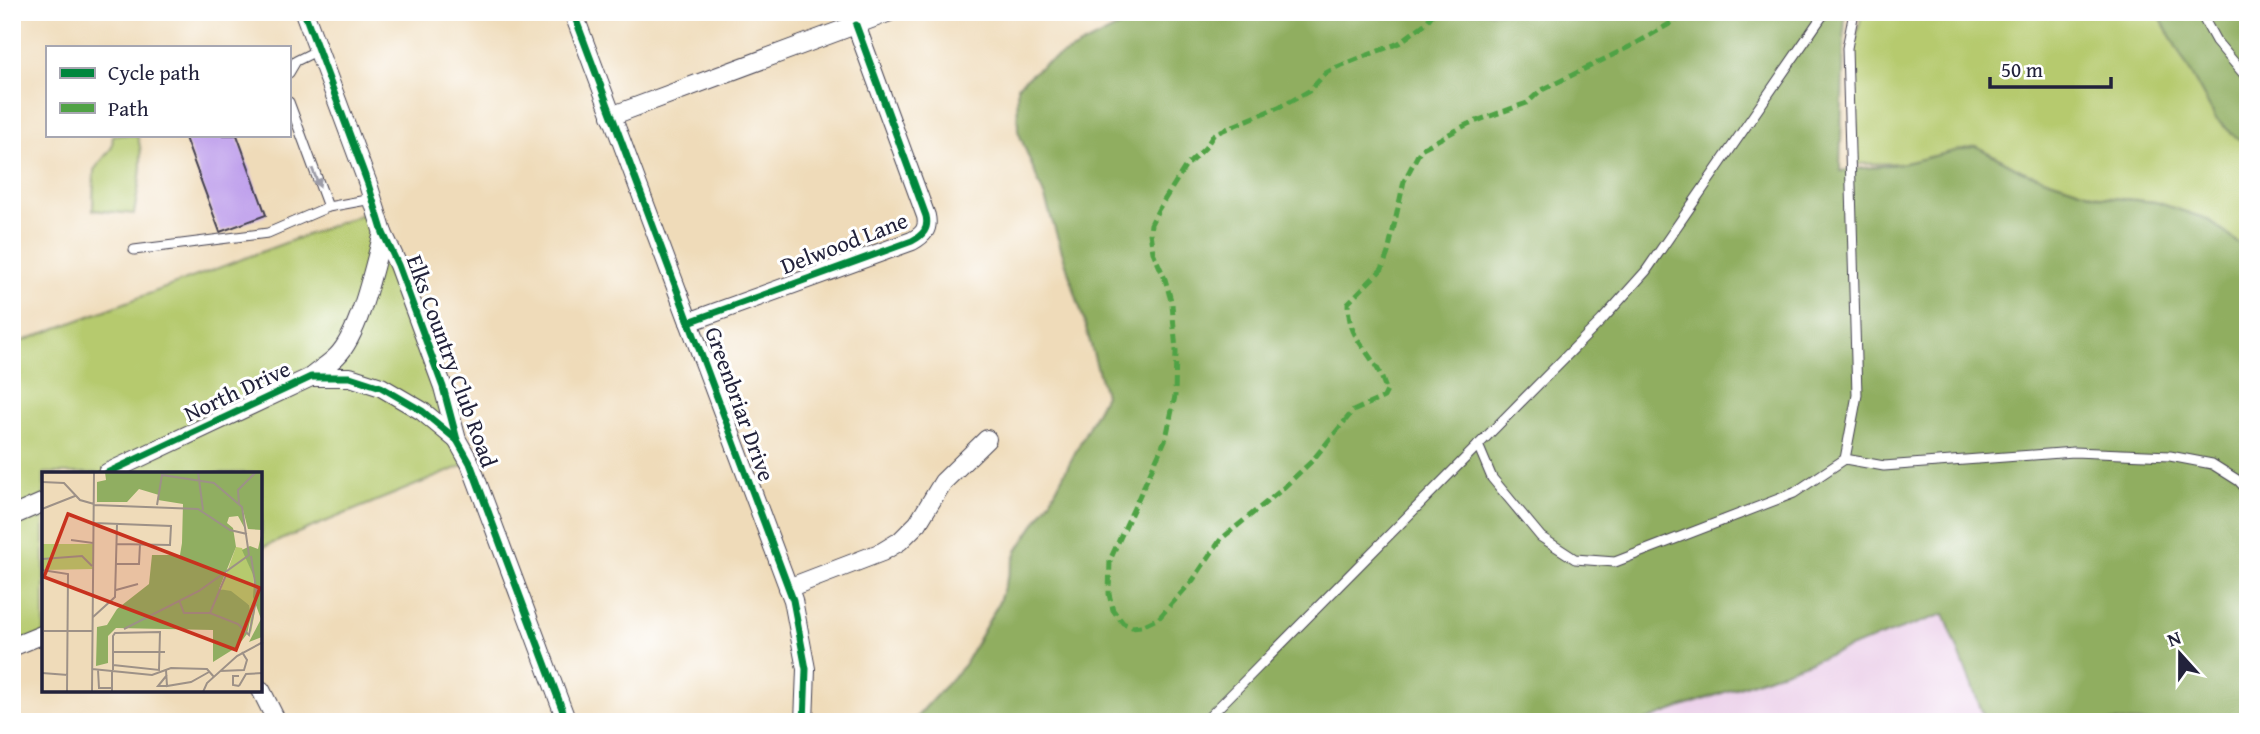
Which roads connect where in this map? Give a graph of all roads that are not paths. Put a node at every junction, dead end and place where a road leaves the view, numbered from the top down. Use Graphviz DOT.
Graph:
graph roads {
  1 [pos="304,12"];
  2 [pos="573,12"];
  3 [pos="890,12"];
  4 [pos="1825,12"];
  5 [pos="1854,12"];
  6 [pos="2200,12"];
  7 [pos="856,25"];
  8 [pos="318,50"];
  9 [pos="290,71"];
  10 [pos="2248,79"];
  11 [pos="290,105"];
  12 [pos="611,116"];
  13 [pos="372,199"];
  14 [pos="328,207"];
  15 [pos="383,233"];
  16 [pos="134,250"];
  17 [pos="689,322"];
  18 [pos="311,377"];
  19 [pos="987,439"];
  20 [pos="457,440"];
  21 [pos="1478,445"];
  22 [pos="1845,459"];
  23 [pos="109,472"];
  24 [pos="2248,491"];
  25 [pos="42,503"];
  26 [pos="12,516"];
  27 [pos="788,588"];
  28 [pos="42,636"];
  29 [pos="12,647"];
  30 [pos="262,692"];
  31 [pos="277,722"];
  32 [pos="567,722"];
  33 [pos="804,722"];
  34 [pos="1204,722"];
  1 -- 8 [label="street, Elks Country Club Road"];
  2 -- 12 [label="street, Greenbriar Drive"];
  3 -- 7 [label="street"];
  4 -- 21 [label="lane"];
  5 -- 22 [label="lane"];
  6 -- 10 [label="lane"];
  7 -- 12 [label="street"];
  7 -- 17 [label="street, Delwood Lane"];
  8 -- 9 [label="lane"];
  8 -- 13 [label="street, Elks Country Club Road"];
  11 -- 14 [label="lane, one-way"];
  12 -- 17 [label="street, Greenbriar Drive"];
  13 -- 14 [label="lane"];
  13 -- 15 [label="street, Elks Country Club Road"];
  14 -- 16 [label="lane"];
  15 -- 18 [label="street"];
  15 -- 20 [label="street, Elks Country Club Road"];
  17 -- 27 [label="street, Greenbriar Drive"];
  18 -- 20 [label="street, North Drive"];
  18 -- 23 [label="street, North Drive"];
  19 -- 27 [label="street"];
  20 -- 32 [label="street, Elks Country Club Road"];
  21 -- 22 [label="lane"];
  21 -- 34 [label="lane"];
  22 -- 24 [label="lane"];
  25 -- 26 [label="street"];
  27 -- 33 [label="street, Greenbriar Drive"];
  28 -- 29 [label="street"];
  30 -- 31 [label="street"];
}
